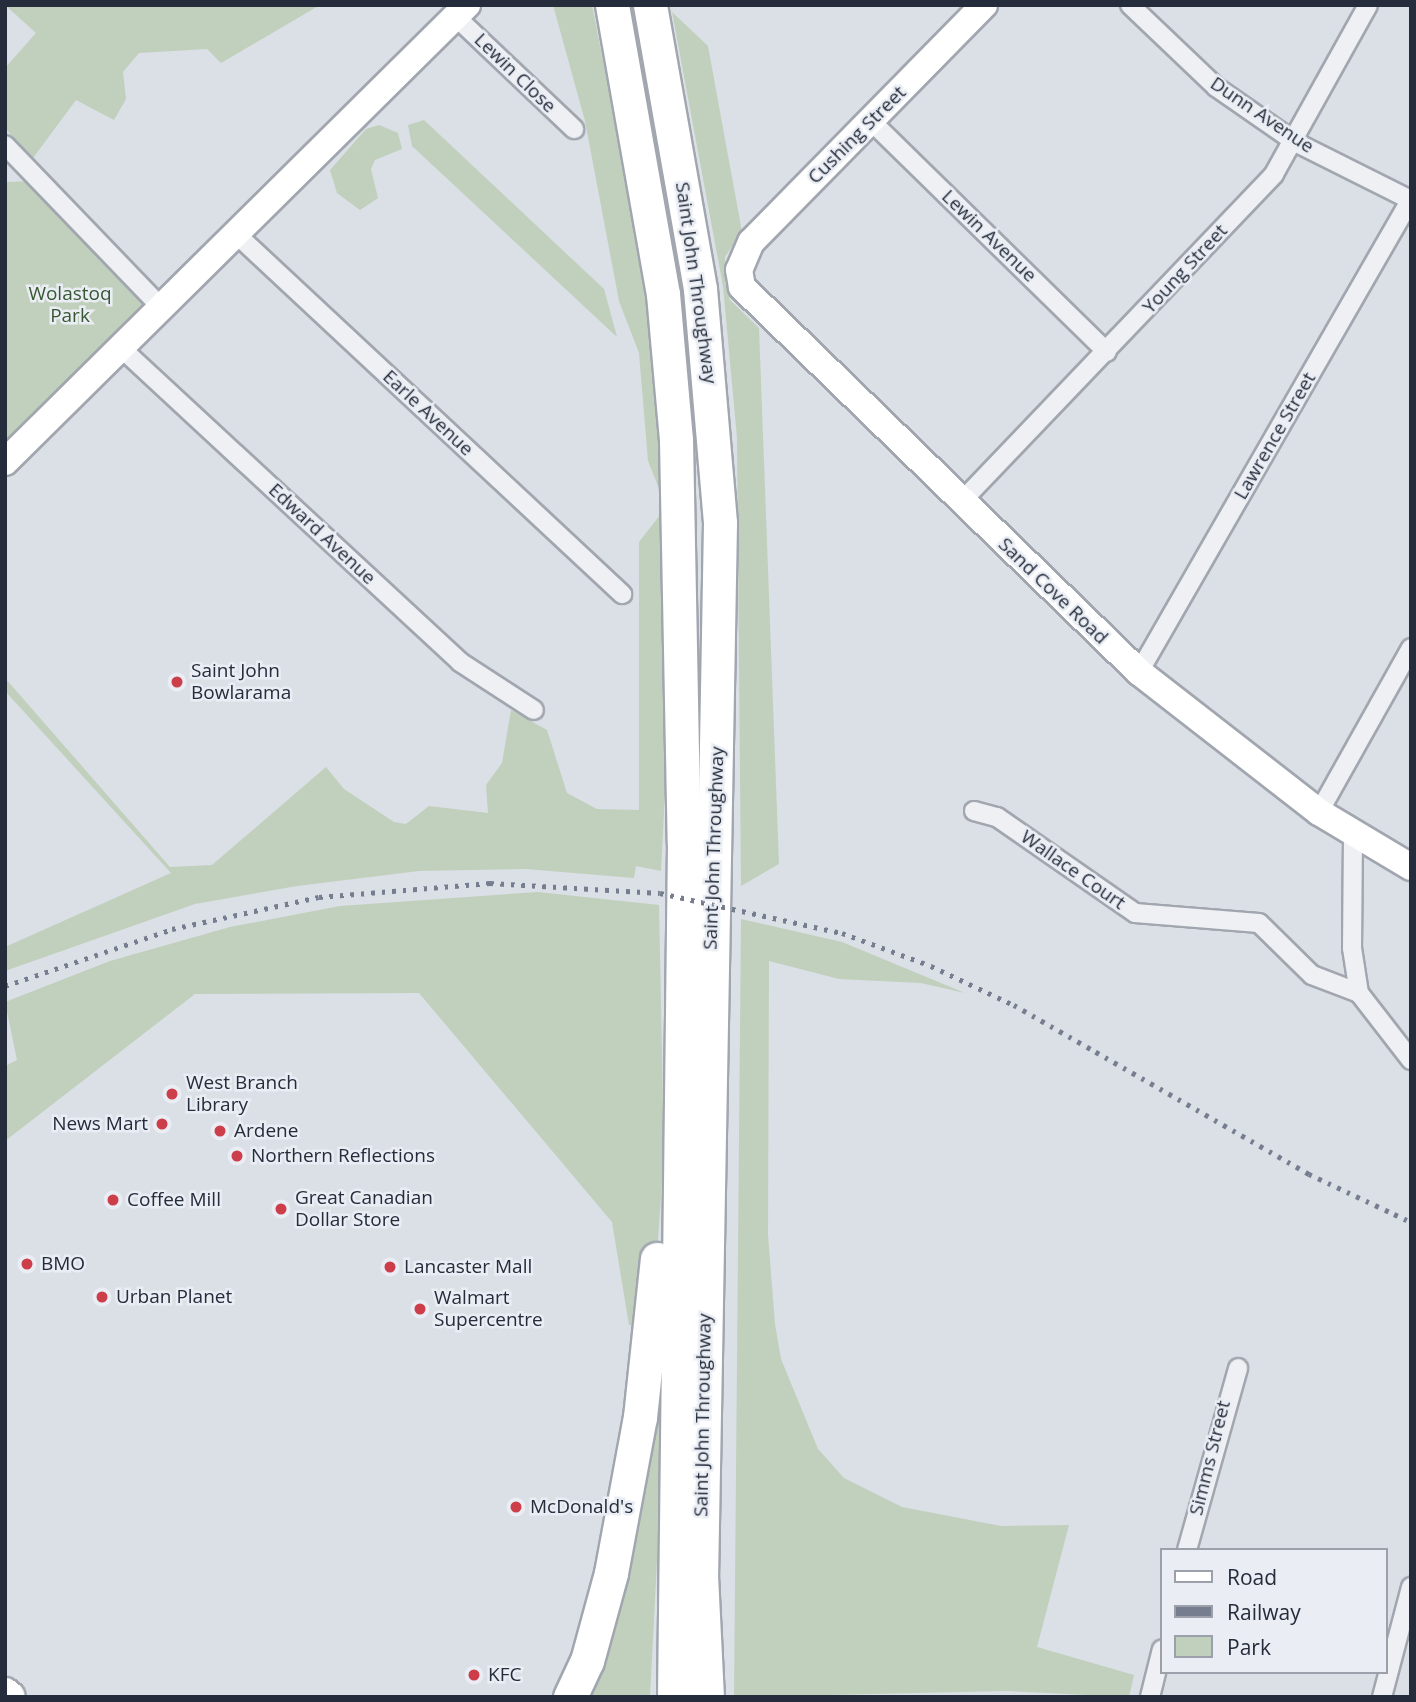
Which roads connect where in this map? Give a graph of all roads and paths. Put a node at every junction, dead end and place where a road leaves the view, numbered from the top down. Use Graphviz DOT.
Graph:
graph roads {
  1 [pos="612,5"];
  2 [pos="650,5"];
  3 [pos="984,5"];
  4 [pos="1130,5"];
  5 [pos="1368,5"];
  6 [pos="461,11"];
  7 [pos="871,121"];
  8 [pos="574,130"];
  9 [pos="1295,142"];
  10 [pos="5,145"];
  11 [pos="1411,199"];
  12 [pos="234,232"];
  13 [pos="739,270"];
  14 [pos="159,305"];
  15 [pos="119,346"];
  16 [pos="1107,352"];
  17 [pos="5,462"];
  18 [pos="961,502"];
  19 [pos="622,594"];
  20 [pos="1411,648"];
  21 [pos="1139,672"];
  22 [pos="534,710"];
  23 [pos="974,811"];
  24 [pos="1319,812"];
  25 [pos="1353,835"];
  26 [pos="1411,867"];
  27 [pos="681,981"];
  28 [pos="1359,993"];
  29 [pos="1411,1060"];
  30 [pos="1238,1368"];
  31 [pos="1188,1548"];
  32 [pos="1411,1587"];
  33 [pos="1160,1657"];
  34 [pos="5,1693"];
  35 [pos="10,1697"];
  36 [pos="570,1697"];
  37 [pos="674,1697"];
  38 [pos="708,1697"];
  39 [pos="1150,1697"];
  40 [pos="1382,1697"];
  1 -- 27 [label="highway, Saint John Throughway"];
  2 -- 38 [label="highway, Saint John Throughway"];
  3 -- 7 [label="street, Cushing Street"];
  4 -- 9 [label="street, Dunn Avenue"];
  5 -- 9 [label="street, Young Street"];
  6 -- 8 [label="street, Lewin Close"];
  6 -- 12 [label="street"];
  7 -- 13 [label="street, Cushing Street"];
  7 -- 16 [label="street, Lewin Avenue"];
  9 -- 11 [label="street, Dunn Avenue"];
  9 -- 16 [label="street, Young Street"];
  10 -- 14 [label="street"];
  11 -- 21 [label="street, Lawrence Street"];
  12 -- 14 [label="street"];
  12 -- 19 [label="street, Earle Avenue"];
  13 -- 18 [label="street, Sand Cove Road"];
  14 -- 15 [label="street"];
  15 -- 17 [label="street"];
  15 -- 22 [label="street, Edward Avenue"];
  16 -- 18 [label="street, Young Street"];
  18 -- 21 [label="street, Sand Cove Road"];
  20 -- 24 [label="street"];
  21 -- 24 [label="street, Sand Cove Road"];
  23 -- 28 [label="street, Wallace Court"];
  24 -- 25 [label="street, Sand Cove Road"];
  25 -- 26 [label="street, Sand Cove Road"];
  25 -- 28 [label="street"];
  27 -- 36 [label="highway"];
  27 -- 37 [label="highway, Saint John Throughway"];
  28 -- 29 [label="street"];
  30 -- 31 [label="street, Simms Street"];
  32 -- 40 [label="street"];
  33 -- 39 [label="street"];
  34 -- 35 [label="main road"];
}
